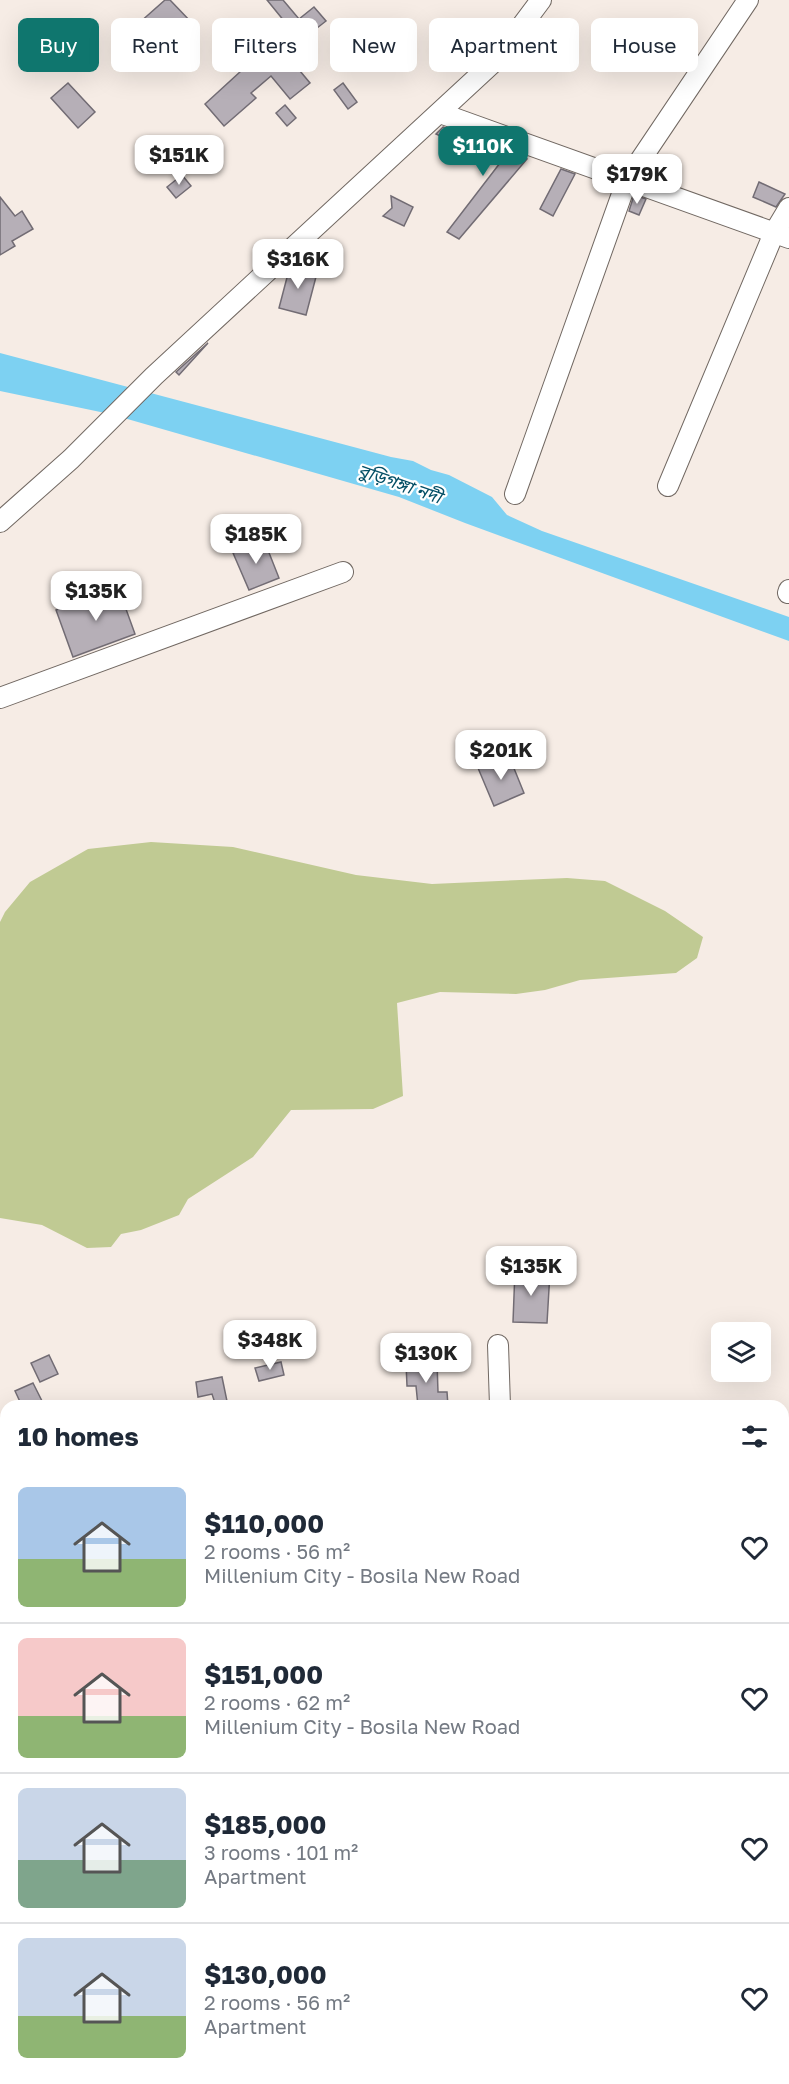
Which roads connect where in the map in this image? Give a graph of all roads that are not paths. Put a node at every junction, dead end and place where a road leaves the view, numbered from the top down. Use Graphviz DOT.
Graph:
graph roads {
  1 [pos="748,0"];
  2 [pos="538,2"];
  3 [pos="440,113"];
  4 [pos="627,180"];
  5 [pos="789,208"];
  6 [pos="782,236"];
  7 [pos="668,486"];
  8 [pos="515,494"];
  9 [pos="0,522"];
  10 [pos="343,572"];
  11 [pos="0,698"];
  12 [pos="498,1345"];
  13 [pos="500,1400"];
  1 -- 4 [label="street"];
  2 -- 3 [label="street"];
  3 -- 4 [label="street"];
  3 -- 9 [label="street"];
  4 -- 6 [label="street"];
  4 -- 8 [label="street"];
  5 -- 6 [label="street"];
  6 -- 7 [label="street"];
  10 -- 11 [label="street"];
  12 -- 13 [label="street"];
}
